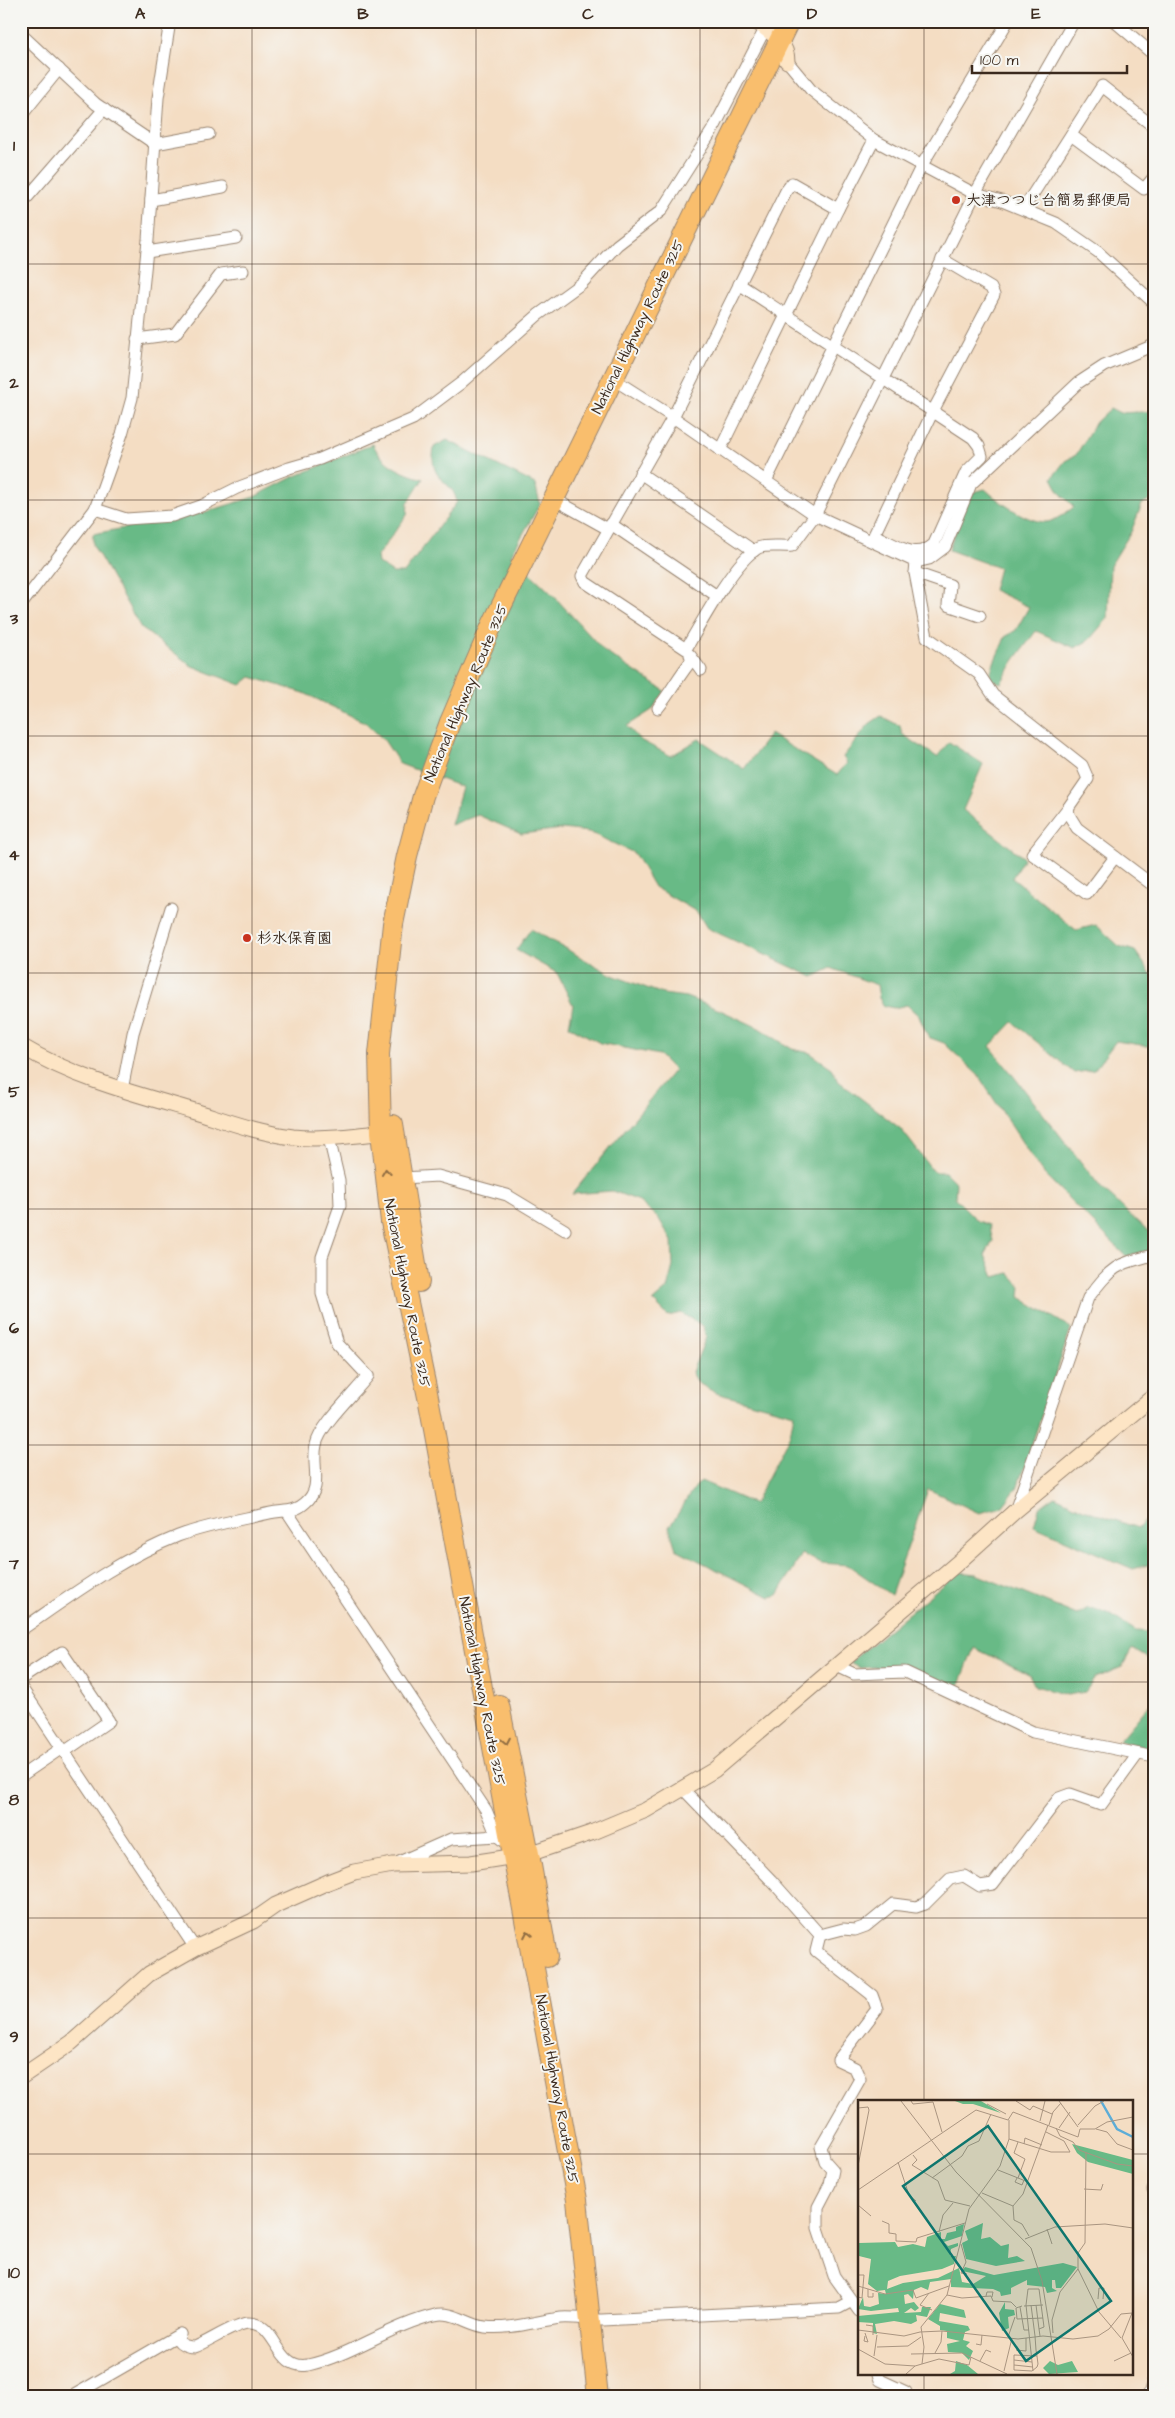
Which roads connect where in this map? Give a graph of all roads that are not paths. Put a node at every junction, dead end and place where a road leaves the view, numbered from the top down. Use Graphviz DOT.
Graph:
graph roads {
  1 [pos="170,21"];
  2 [pos="789,21"];
  3 [pos="799,21"];
  4 [pos="1008,21"];
  5 [pos="1074,21"];
  6 [pos="1114,21"];
  7 [pos="21,34"];
  8 [pos="775,40"];
  9 [pos="1154,55"];
  10 [pos="59,69"];
  11 [pos="104,109"];
  12 [pos="21,116"];
  13 [pos="1154,127"];
  14 [pos="209,134"];
  15 [pos="1071,135"];
  16 [pos="874,140"];
  17 [pos="155,144"];
  18 [pos="922,165"];
  19 [pos="1154,177"];
  20 [pos="223,186"];
  21 [pos="975,194"];
  22 [pos="21,197"];
  23 [pos="151,200"];
  24 [pos="1024,208"];
  25 [pos="838,209"];
  26 [pos="236,238"];
  27 [pos="147,252"];
  28 [pos="942,260"];
  29 [pos="243,271"];
  30 [pos="739,284"];
  31 [pos="1153,302"];
  32 [pos="786,315"];
  33 [pos="137,339"];
  34 [pos="1154,345"];
  35 [pos="833,346"];
  36 [pos="882,378"];
  37 [pos="617,381"];
  38 [pos="933,411"];
  39 [pos="673,418"];
  40 [pos="720,450"];
  41 [pos="640,473"];
  42 [pos="766,482"];
  43 [pos="558,502"];
  44 [pos="95,509"];
  45 [pos="814,515"];
  46 [pos="609,526"];
  47 [pos="856,535"];
  48 [pos="874,535"];
  49 [pos="754,551"];
  50 [pos="916,568"];
  51 [pos="717,596"];
  52 [pos="21,605"];
  53 [pos="980,616"];
  54 [pos="686,649"];
  55 [pos="692,660"];
  56 [pos="701,670"];
  57 [pos="658,708"];
  58 [pos="1068,808"];
  59 [pos="1115,857"];
  60 [pos="1154,886"];
  61 [pos="171,908"];
  62 [pos="21,1046"];
  63 [pos="122,1090"];
  64 [pos="387,1131"];
  65 [pos="329,1138"];
  66 [pos="402,1178"];
  67 [pos="565,1230"];
  68 [pos="1154,1255"];
  69 [pos="1154,1396"];
  70 [pos="1015,1511"];
  71 [pos="288,1513"];
  72 [pos="21,1630"];
  73 [pos="837,1666"];
  74 [pos="21,1679"];
  75 [pos="21,1687"];
  76 [pos="63,1750"];
  77 [pos="1138,1754"];
  78 [pos="1154,1757"];
  79 [pos="21,1776"];
  80 [pos="683,1789"];
  81 [pos="512,1849"];
  82 [pos="393,1865"];
  83 [pos="820,1935"];
  84 [pos="195,1948"];
  85 [pos="21,2077"];
  86 [pos="856,2306"];
  87 [pos="596,2320"];
  88 [pos="879,2376"];
  89 [pos="1154,2378"];
  90 [pos="71,2397"];
  91 [pos="598,2397"];
  92 [pos="610,2397"];
  93 [pos="908,2397"];
  94 [pos="1148,2397"];
  1 -- 17 [label="street"];
  2 -- 8 [label="highway, National Highway Route 325"];
  3 -- 8 [label="highway, National Highway Route 325"];
  4 -- 18 [label="street"];
  5 -- 21 [label="street"];
  6 -- 9 [label="street"];
  7 -- 10 [label="street"];
  8 -- 16 [label="street"];
  8 -- 37 [label="highway, National Highway Route 325"];
  8 -- 44 [label="street"];
  10 -- 11 [label="street"];
  10 -- 12 [label="street"];
  11 -- 17 [label="street"];
  11 -- 22 [label="street"];
  13 -- 15 [label="street"];
  14 -- 17 [label="street"];
  15 -- 19 [label="street"];
  15 -- 24 [label="street"];
  16 -- 18 [label="street"];
  16 -- 25 [label="street"];
  17 -- 23 [label="street"];
  18 -- 21 [label="street"];
  18 -- 35 [label="street"];
  20 -- 23 [label="street"];
  21 -- 24 [label="street"];
  21 -- 28 [label="street"];
  23 -- 27 [label="street"];
  24 -- 31 [label="street"];
  25 -- 30 [label="street"];
  25 -- 32 [label="street"];
  26 -- 27 [label="street"];
  27 -- 33 [label="street"];
  28 -- 36 [label="street"];
  28 -- 38 [label="street"];
  29 -- 33 [label="street"];
  30 -- 32 [label="street"];
  30 -- 39 [label="street"];
  32 -- 35 [label="street"];
  32 -- 40 [label="street"];
  33 -- 44 [label="street"];
  34 -- 50 [label="street"];
  35 -- 36 [label="street"];
  35 -- 42 [label="street"];
  36 -- 38 [label="street"];
  36 -- 45 [label="street"];
  37 -- 39 [label="street"];
  37 -- 43 [label="highway, National Highway Route 325"];
  38 -- 48 [label="street"];
  38 -- 48 [label="street"];
  39 -- 40 [label="street"];
  39 -- 41 [label="street"];
  40 -- 42 [label="street"];
  41 -- 46 [label="street"];
  41 -- 49 [label="street"];
  42 -- 45 [label="street"];
  43 -- 46 [label="street"];
  43 -- 64 [label="highway, National Highway Route 325"];
  44 -- 52 [label="street"];
  45 -- 47 [label="street"];
  45 -- 49 [label="street"];
  46 -- 51 [label="street"];
  46 -- 54 [label="street"];
  47 -- 48 [label="street"];
  47 -- 50 [label="street"];
  49 -- 51 [label="street"];
  50 -- 53 [label="street"];
  50 -- 58 [label="street"];
  51 -- 54 [label="street"];
  54 -- 55 [label="street"];
  55 -- 56 [label="street"];
  55 -- 57 [label="street"];
  58 -- 59 [label="street"];
  58 -- 59 [label="street"];
  59 -- 60 [label="street"];
  61 -- 63 [label="street"];
  62 -- 63 [label="street"];
  63 -- 65 [label="street"];
  64 -- 65 [label="street"];
  64 -- 66 [label="highway, National Highway Route 325"];
  81 -- 64 [label="highway, National Highway Route 325, one-way"];
  65 -- 71 [label="street"];
  66 -- 67 [label="street"];
  66 -- 81 [label="highway, National Highway Route 325, one-way"];
  68 -- 70 [label="street"];
  69 -- 70 [label="street"];
  70 -- 73 [label="street"];
  71 -- 72 [label="street"];
  71 -- 81 [label="street"];
  73 -- 77 [label="street"];
  73 -- 80 [label="street"];
  74 -- 76 [label="street"];
  75 -- 76 [label="street"];
  76 -- 79 [label="street"];
  76 -- 84 [label="street"];
  77 -- 78 [label="street"];
  77 -- 83 [label="street"];
  80 -- 81 [label="street"];
  80 -- 83 [label="street"];
  81 -- 82 [label="street"];
  81 -- 82 [label="street"];
  81 -- 87 [label="highway, National Highway Route 325"];
  82 -- 84 [label="street"];
  83 -- 86 [label="street"];
  84 -- 85 [label="street"];
  86 -- 87 [label="street"];
  87 -- 90 [label="street"];
  87 -- 91 [label="highway, National Highway Route 325"];
  87 -- 92 [label="highway, National Highway Route 325"];
  88 -- 93 [label="street"];
  89 -- 94 [label="street"];
}
